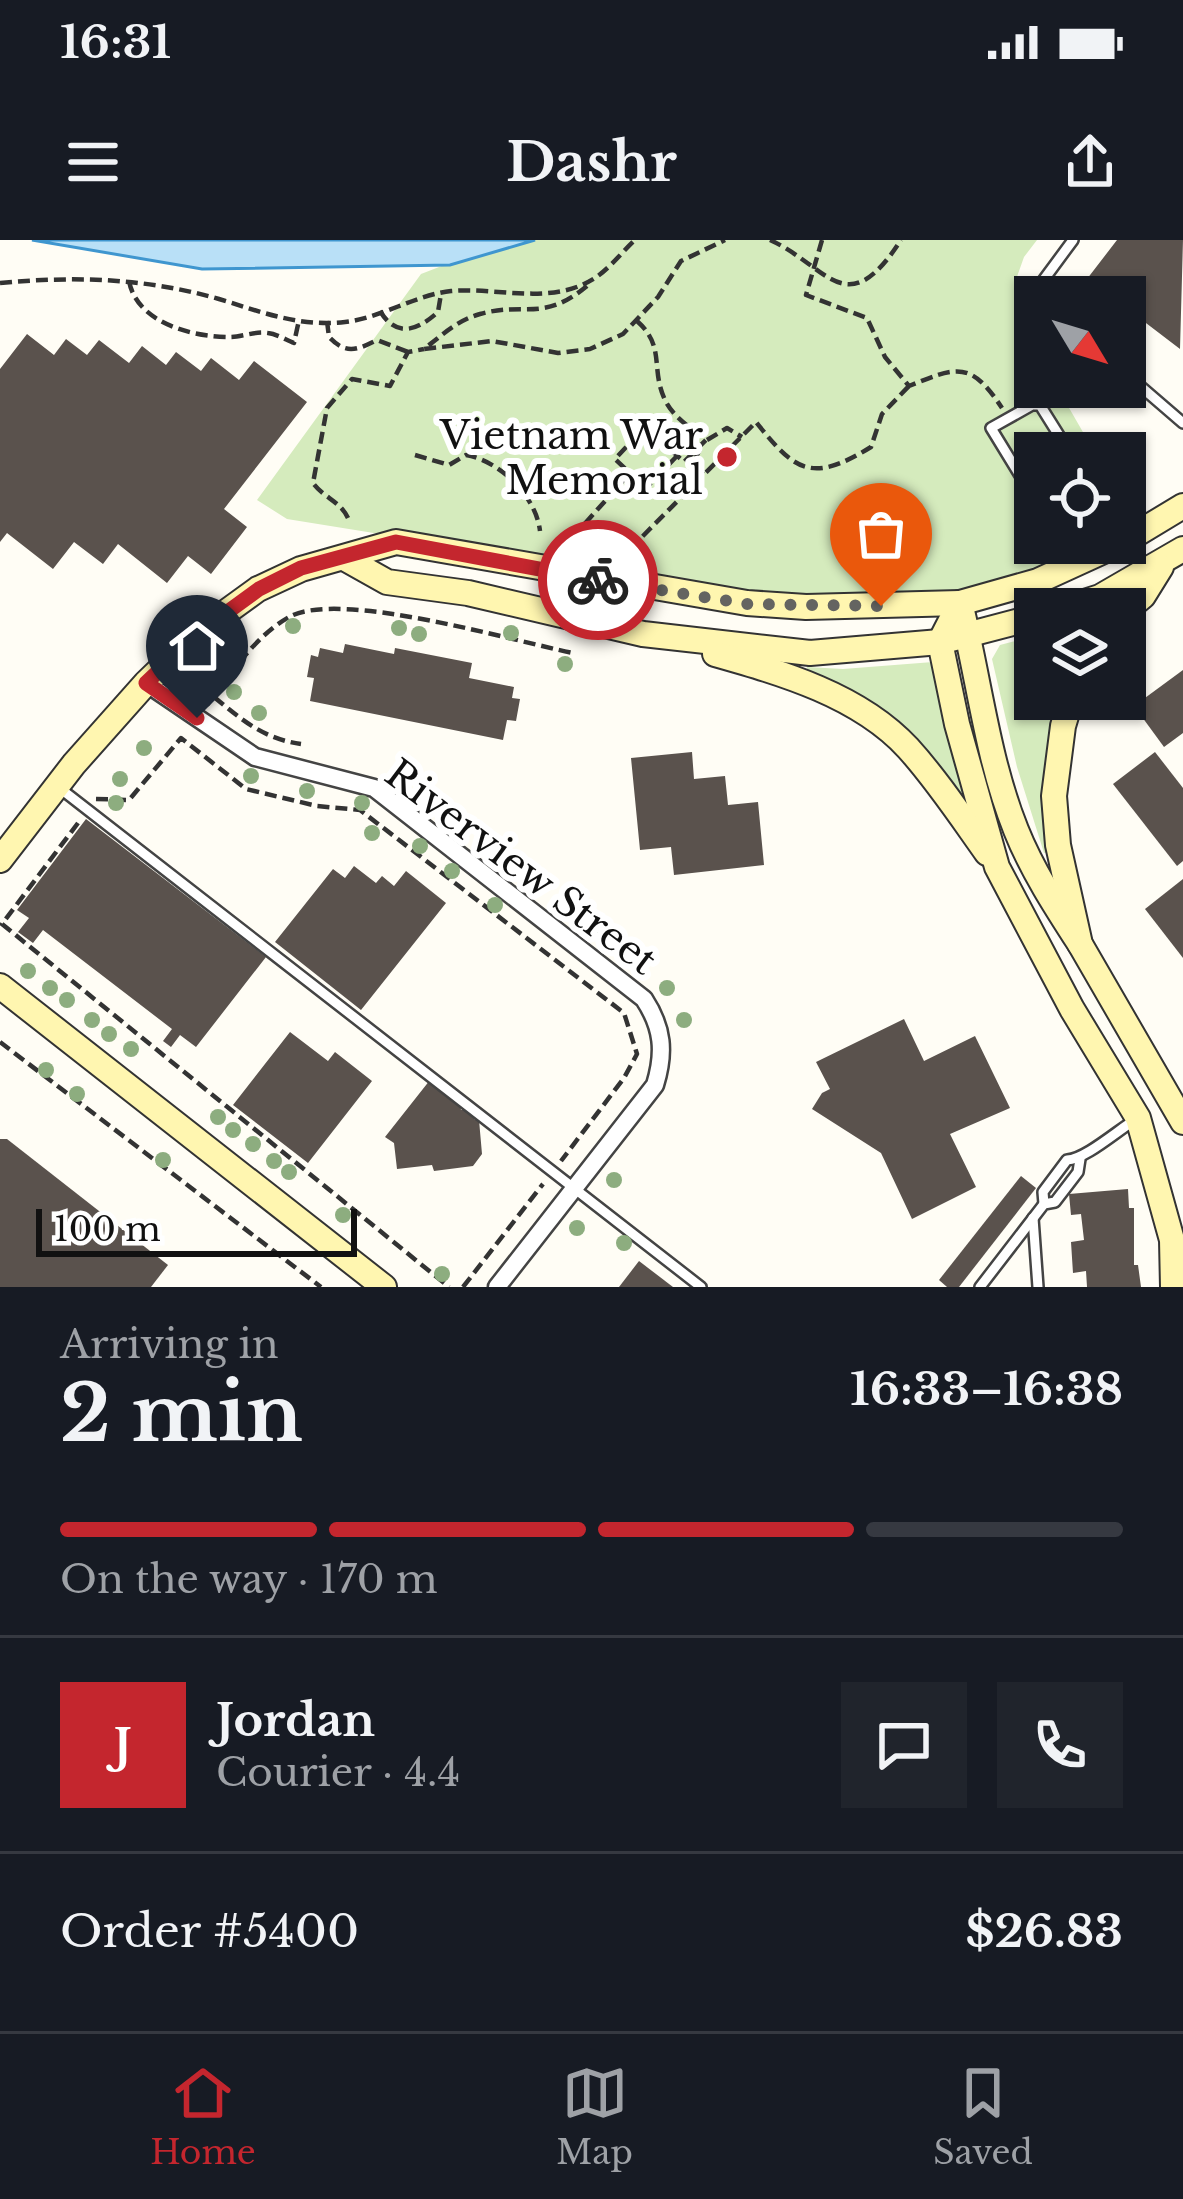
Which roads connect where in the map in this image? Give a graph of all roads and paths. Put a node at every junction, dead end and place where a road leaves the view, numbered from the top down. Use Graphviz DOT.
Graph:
graph roads {
  1 [pos="635,240"];
  2 [pos="725,240"];
  3 [pos="770,240"];
  4 [pos="822,240"];
  5 [pos="901,240"];
  6 [pos="1073,240"];
  7 [pos="814,271"];
  8 [pos="599,275"];
  9 [pos="1046,276"];
  10 [pos="129,281"];
  11 [pos="0,283"];
  12 [pos="441,293"];
  13 [pos="380,311"];
  14 [pos="300,319"];
  15 [pos="327,321"];
  16 [pos="637,321"];
  17 [pos="424,349"];
  18 [pos="408,352"];
  19 [pos="909,386"];
  20 [pos="1146,391"];
  21 [pos="1008,418"];
  22 [pos="680,419"];
  23 [pos="1183,422"];
  24 [pos="1057,432"];
  25 [pos="742,437"];
  26 [pos="706,440"];
  27 [pos="661,441"];
  28 [pos="416,454"];
  29 [pos="677,456"];
  30 [pos="1014,466"];
  31 [pos="662,472"];
  32 [pos="630,473"];
  33 [pos="704,475"];
  34 [pos="684,494"];
  35 [pos="1183,506"];
  36 [pos="348,518"];
  37 [pos="1146,528"];
  38 [pos="540,531"];
  39 [pos="573,537"];
  40 [pos="630,549"];
  41 [pos="1174,555"];
  42 [pos="346,559"];
  43 [pos="1076,564"];
  44 [pos="1116,588"];
  45 [pos="1146,592"];
  46 [pos="960,603"];
  47 [pos="1014,623"];
  48 [pos="643,634"];
  49 [pos="968,636"];
  50 [pos="940,641"];
  51 [pos="573,653"];
  52 [pos="146,683"];
  53 [pos="214,697"];
  54 [pos="197,718"];
  55 [pos="1065,720"];
  56 [pos="181,738"];
  57 [pos="301,744"];
  58 [pos="57,786"];
  59 [pos="88,810"];
  60 [pos="0,860"];
  61 [pos="998,868"];
  62 [pos="1079,944"];
  63 [pos="0,986"];
  64 [pos="0,1042"];
  65 [pos="1138,1118"];
  66 [pos="1183,1122"];
  67 [pos="554,1170"];
  68 [pos="576,1186"];
  69 [pos="1033,1218"];
  70 [pos="321,1287"];
  71 [pos="384,1287"];
  72 [pos="449,1287"];
  73 [pos="463,1287"];
  74 [pos="497,1287"];
  75 [pos="701,1287"];
  76 [pos="980,1287"];
  77 [pos="1038,1287"];
  78 [pos="1173,1287"];
  1 -- 8 [label="path"];
  2 -- 16 [label="path"];
  3 -- 7 [label="path"];
  4 -- 7 [label="path"];
  5 -- 7 [label="path"];
  6 -- 9 [label="lane"];
  7 -- 19 [label="path"];
  8 -- 12 [label="path"];
  8 -- 17 [label="path"];
  10 -- 11 [label="path"];
  10 -- 14 [label="path"];
  10 -- 14 [label="path"];
  12 -- 13 [label="path"];
  12 -- 13 [label="path"];
  13 -- 15 [label="path"];
  14 -- 15 [label="path"];
  15 -- 18 [label="path"];
  16 -- 17 [label="path"];
  16 -- 22 [label="path"];
  17 -- 18 [label="path"];
  18 -- 36 [label="path"];
  19 -- 21 [label="path"];
  19 -- 25 [label="path"];
  20 -- 23 [label="lane"];
  21 -- 24 [label="lane"];
  21 -- 30 [label="lane"];
  22 -- 26 [label="path"];
  22 -- 27 [label="path"];
  25 -- 26 [label="path"];
  25 -- 33 [label="path"];
  26 -- 29 [label="path"];
  26 -- 33 [label="path"];
  27 -- 29 [label="path"];
  27 -- 32 [label="path"];
  28 -- 38 [label="path"];
  29 -- 31 [label="path"];
  31 -- 32 [label="path"];
  31 -- 34 [label="path"];
  32 -- 39 [label="path"];
  33 -- 34 [label="path"];
  34 -- 40 [label="path"];
  35 -- 37 [label="street"];
  41 -- 44 [label="street"];
  41 -- 45 [label="street"];
  42 -- 46 [label="street"];
  42 -- 48 [label="street"];
  42 -- 52 [label="street"];
  43 -- 46 [label="street"];
  46 -- 49 [label="street"];
  46 -- 50 [label="street"];
  47 -- 49 [label="street"];
  48 -- 50 [label="street"];
  48 -- 61 [label="street"];
  49 -- 50 [label="street"];
  49 -- 62 [label="street"];
  50 -- 61 [label="street"];
  51 -- 53 [label="path"];
  52 -- 54 [label="street, Riverview Street"];
  52 -- 58 [label="street"];
  53 -- 54 [label="path"];
  53 -- 57 [label="path"];
  54 -- 56 [label="path"];
  54 -- 68 [label="street, Riverview Street"];
  55 -- 62 [label="street"];
  56 -- 59 [label="path"];
  56 -- 67 [label="path"];
  58 -- 59 [label="lane"];
  58 -- 60 [label="street"];
  59 -- 67 [label="lane"];
  59 -- 72 [label="path"];
  61 -- 65 [label="street"];
  62 -- 66 [label="street"];
  63 -- 71 [label="street"];
  64 -- 70 [label="path"];
  65 -- 69 [label="lane"];
  65 -- 78 [label="street"];
  67 -- 68 [label="lane"];
  67 -- 73 [label="path"];
  68 -- 74 [label="street"];
  68 -- 75 [label="lane"];
  69 -- 76 [label="lane"];
  69 -- 77 [label="lane"];
}
